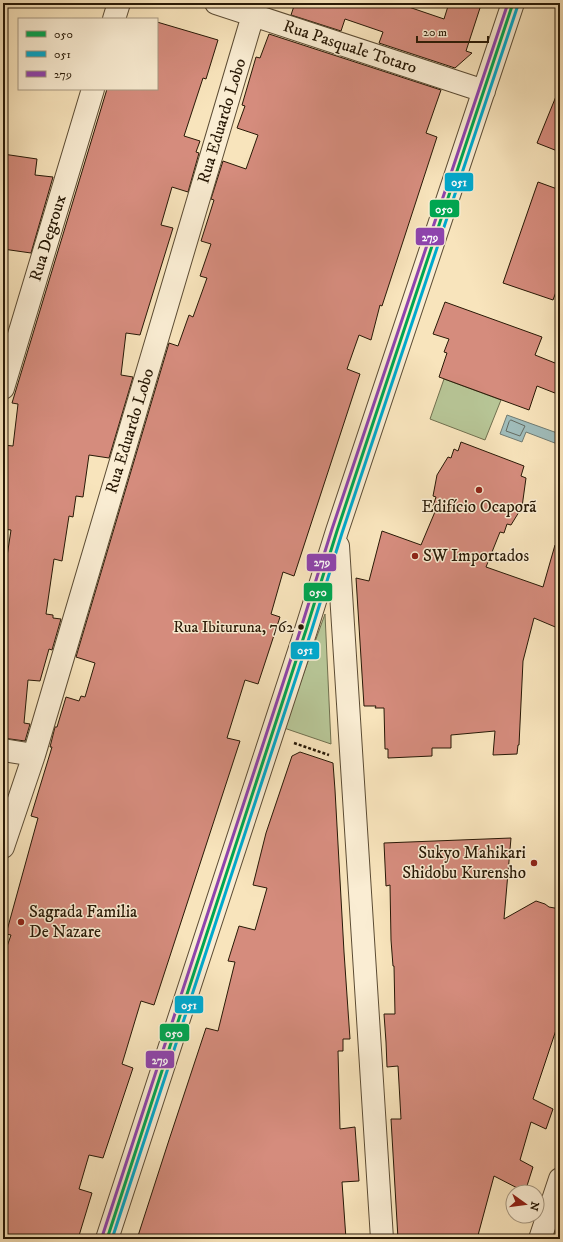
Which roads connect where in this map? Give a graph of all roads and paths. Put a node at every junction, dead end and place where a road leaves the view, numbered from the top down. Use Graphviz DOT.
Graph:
graph roads {
  1 [pos="216,3"];
  2 [pos="512,3"];
  3 [pos="253,15"];
  4 [pos="93,90"];
  5 [pos="484,91"];
  6 [pos="3,388"];
  7 [pos="337,531"];
  8 [pos="271,736"];
  9 [pos="3,750"];
  10 [pos="34,755"];
  11 [pos="352,763"];
  12 [pos="3,847"];
  13 [pos="560,1178"];
  14 [pos="107,1239"];
  15 [pos="382,1239"];
  16 [pos="540,1239"];
  1 -- 3 [label="street, Rua Pasquale Totaro"];
  2 -- 5 [label="street"];
  3 -- 5 [label="street, Rua Pasquale Totaro"];
  3 -- 10 [label="street, Rua Eduardo Lobo"];
  4 -- 6 [label="street, Rua Degroux"];
  5 -- 7 [label="street"];
  7 -- 8 [label="street"];
  7 -- 11 [label="street"];
  8 -- 11 [label="path"];
  8 -- 14 [label="street"];
  9 -- 10 [label="street"];
  10 -- 12 [label="street, Rua Eduardo Lobo"];
  11 -- 15 [label="street"];
  13 -- 16 [label="street"];
}
